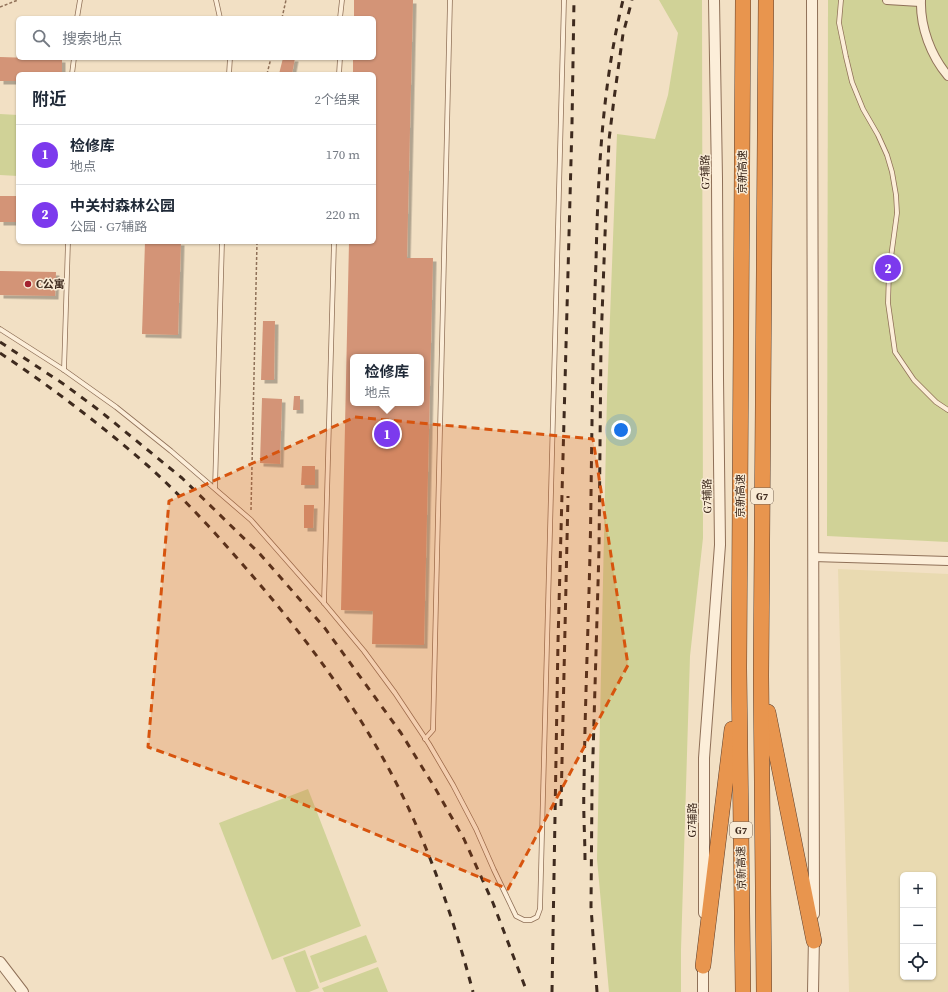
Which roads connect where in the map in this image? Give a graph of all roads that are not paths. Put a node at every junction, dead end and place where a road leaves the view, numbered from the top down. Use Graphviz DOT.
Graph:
graph roads {
  1 [pos="80,0"];
  2 [pos="216,0"];
  3 [pos="342,0"];
  4 [pos="450,0"];
  5 [pos="564,0"];
  6 [pos="714,0"];
  7 [pos="743,0"];
  8 [pos="766,0"];
  9 [pos="812,0"];
  10 [pos="841,0"];
  11 [pos="887,0"];
  12 [pos="920,1"];
  13 [pos="78,16"];
  14 [pos="220,16"];
  15 [pos="340,16"];
  16 [pos="74,60"];
  17 [pos="230,60"];
  18 [pos="340,60"];
  19 [pos="72,72"];
  20 [pos="229,72"];
  21 [pos="339,72"];
  22 [pos="948,76"];
  23 [pos="68,244"];
  24 [pos="222,244"];
  25 [pos="334,244"];
  26 [pos="0,329"];
  27 [pos="64,370"];
  28 [pos="948,410"];
  29 [pos="215,488"];
  30 [pos="813,557"];
  31 [pos="948,561"];
  32 [pos="324,603"];
  33 [pos="739,668"];
  34 [pos="761,676"];
  35 [pos="425,739"];
  36 [pos="814,941"];
  37 [pos="0,962"];
  38 [pos="703,966"];
  39 [pos="23,992"];
  40 [pos="703,992"];
  41 [pos="743,992"];
  42 [pos="764,992"];
  43 [pos="813,992"];
  1 -- 13 [label="lane"];
  2 -- 14 [label="lane"];
  3 -- 15 [label="lane"];
  4 -- 35 [label="lane"];
  5 -- 35 [label="lane"];
  6 -- 38 [label="street, G7辅路"];
  7 -- 33 [label="highway, 京新高速 / G7"];
  8 -- 34 [label="highway, 京新高速 / G7"];
  9 -- 30 [label="street"];
  10 -- 28 [label="lane"];
  11 -- 12 [label="street"];
  12 -- 22 [label="street"];
  16 -- 19 [label="lane"];
  17 -- 20 [label="lane"];
  18 -- 21 [label="lane"];
  23 -- 27 [label="lane"];
  24 -- 29 [label="lane"];
  25 -- 32 [label="lane"];
  26 -- 27 [label="lane"];
  27 -- 29 [label="lane"];
  29 -- 32 [label="lane"];
  30 -- 31 [label="street"];
  30 -- 36 [label="street"];
  32 -- 35 [label="lane"];
  33 -- 38 [label="highway"];
  33 -- 41 [label="highway, 京新高速 / G7"];
  34 -- 36 [label="highway"];
  34 -- 42 [label="highway, 京新高速 / G7"];
  36 -- 43 [label="street"];
  37 -- 39 [label="street"];
  38 -- 40 [label="street, G7辅路"];
}
